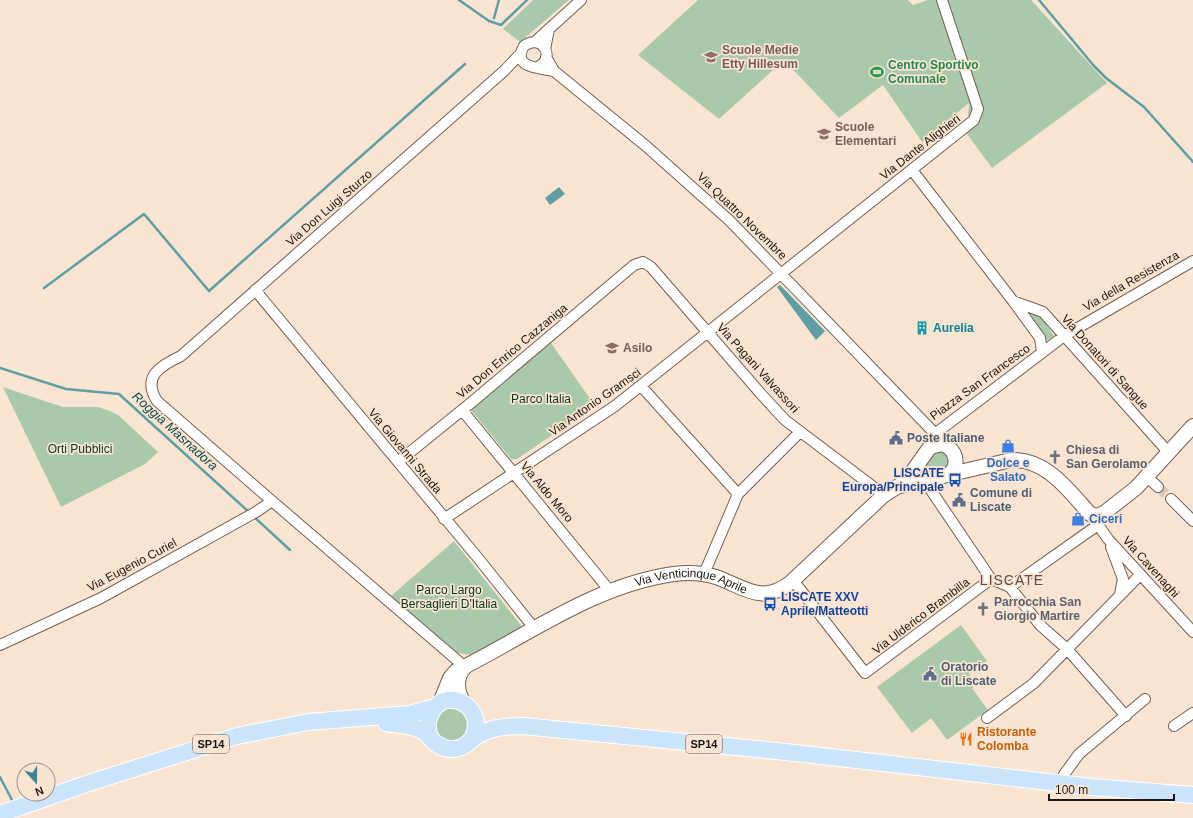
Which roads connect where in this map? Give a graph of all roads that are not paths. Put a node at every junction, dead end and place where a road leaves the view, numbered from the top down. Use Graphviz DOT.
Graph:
graph roads {
  1 [pos="581,0"];
  2 [pos="942,0"];
  3 [pos="549,29"];
  4 [pos="535,42"];
  5 [pos="521,53"];
  6 [pos="546,53"];
  7 [pos="526,65"];
  8 [pos="538,67"];
  9 [pos="504,71"];
  10 [pos="554,71"];
  11 [pos="912,170"];
  12 [pos="1193,261"];
  13 [pos="643,262"];
  14 [pos="782,273"];
  15 [pos="255,290"];
  16 [pos="1013,301"];
  17 [pos="708,332"];
  18 [pos="1064,336"];
  19 [pos="1042,352"];
  20 [pos="641,386"];
  21 [pos="899,395"];
  22 [pos="462,410"];
  23 [pos="1193,426"];
  24 [pos="800,432"];
  25 [pos="936,433"];
  26 [pos="930,447"];
  27 [pos="950,449"];
  28 [pos="1169,453"];
  29 [pos="921,461"];
  30 [pos="398,462"];
  31 [pos="973,469"];
  32 [pos="514,473"];
  33 [pos="936,477"];
  34 [pos="1147,477"];
  35 [pos="898,487"];
  36 [pos="1158,487"];
  37 [pos="738,494"];
  38 [pos="884,495"];
  39 [pos="1171,499"];
  40 [pos="272,501"];
  41 [pos="444,519"];
  42 [pos="1097,521"];
  43 [pos="1193,521"];
  44 [pos="1108,539"];
  45 [pos="704,574"];
  46 [pos="1140,575"];
  47 [pos="992,579"];
  48 [pos="793,580"];
  49 [pos="1010,587"];
  50 [pos="610,591"];
  51 [pos="1120,595"];
  52 [pos="534,628"];
  53 [pos="1193,632"];
  54 [pos="0,645"];
  55 [pos="1067,649"];
  56 [pos="465,667"];
  57 [pos="1145,699"];
  58 [pos="437,705"];
  59 [pos="468,707"];
  60 [pos="1193,713"];
  61 [pos="1126,716"];
  62 [pos="987,718"];
  63 [pos="336,719"];
  64 [pos="522,726"];
  65 [pos="1174,726"];
  66 [pos="431,739"];
  67 [pos="469,742"];
  68 [pos="885,763"];
  69 [pos="1063,776"];
  70 [pos="1193,788"];
  71 [pos="1193,795"];
  72 [pos="0,814"];
  1 -- 3 [label="street"];
  2 -- 11 [label="street, Via Dante Alighieri"];
  3 -- 4 [label="street"];
  3 -- 6 [label="street"];
  4 -- 5 [label="street"];
  4 -- 6 [label="street"];
  5 -- 7 [label="street"];
  5 -- 9 [label="street, Via Don Luigi Sturzo"];
  6 -- 8 [label="street"];
  6 -- 10 [label="street, Via Quattro Novembre"];
  7 -- 8 [label="street"];
  7 -- 9 [label="street, Via Don Luigi Sturzo"];
  8 -- 10 [label="street, Via Quattro Novembre"];
  9 -- 15 [label="street, Via Don Luigi Sturzo"];
  10 -- 14 [label="street, Via Quattro Novembre"];
  11 -- 14 [label="street, Via Dante Alighieri"];
  11 -- 16 [label="street"];
  12 -- 18 [label="street, Via della Resistenza"];
  13 -- 17 [label="street, Via Pagani Valvassori"];
  13 -- 22 [label="street, Via Don Enrico Cazzaniga"];
  14 -- 17 [label="street, Via Antonio Gramsci"];
  14 -- 21 [label="street, Via Quattro Novembre"];
  15 -- 30 [label="street, Via Giovanni Strada"];
  15 -- 40 [label="street, Via Don Luigi Sturzo"];
  16 -- 18 [label="street, Via Donatori di Sangue"];
  16 -- 19 [label="street"];
  17 -- 20 [label="street, Via Antonio Gramsci"];
  17 -- 24 [label="street, Via Pagani Valvassori"];
  18 -- 19 [label="street, Via della Resistenza"];
  18 -- 28 [label="street, Via Donatori di Sangue"];
  19 -- 25 [label="street, Piazza San Francesco"];
  20 -- 32 [label="street, Via Antonio Gramsci"];
  20 -- 37 [label="street"];
  21 -- 25 [label="street, Piazza San Francesco"];
  22 -- 30 [label="street, Via Don Enrico Cazzaniga"];
  22 -- 32 [label="street, Via Aldo Moro"];
  23 -- 28 [label="street"];
  24 -- 37 [label="street"];
  24 -- 38 [label="street, Via Pagani Valvassori"];
  25 -- 26 [label="street"];
  25 -- 27 [label="street"];
  26 -- 27 [label="street"];
  26 -- 29 [label="street"];
  27 -- 31 [label="street"];
  27 -- 33 [label="street"];
  28 -- 34 [label="street"];
  29 -- 33 [label="street"];
  29 -- 35 [label="street, Via Venticinque Aprile"];
  30 -- 41 [label="street, Via Giovanni Strada"];
  31 -- 33 [label="street, Via Venticinque Aprile"];
  31 -- 42 [label="street, Via Venticinque Aprile"];
  32 -- 41 [label="street, Via Antonio Gramsci"];
  32 -- 50 [label="street, Via Aldo Moro"];
  33 -- 35 [label="street, Via Venticinque Aprile"];
  33 -- 47 [label="street"];
  34 -- 36 [label="street"];
  34 -- 42 [label="street"];
  35 -- 38 [label="street, Via Venticinque Aprile"];
  37 -- 45 [label="street"];
  38 -- 48 [label="street, Via Venticinque Aprile"];
  39 -- 43 [label="street"];
  40 -- 54 [label="street, Via Eugenio Curiel"];
  40 -- 56 [label="street"];
  41 -- 52 [label="street, Via Giovanni Strada"];
  42 -- 44 [label="street, Via Cavenaghi"];
  42 -- 49 [label="street"];
  44 -- 46 [label="street, Via Cavenaghi"];
  44 -- 51 [label="street"];
  45 -- 48 [label="street, Via Venticinque Aprile"];
  45 -- 50 [label="street, Via Venticinque Aprile"];
  46 -- 51 [label="street"];
  46 -- 53 [label="street, Via Cavenaghi"];
  47 -- 48 [label="street, Via Ulderico Brambilla"];
  47 -- 49 [label="street"];
  49 -- 55 [label="street"];
  50 -- 52 [label="street, Via Venticinque Aprile"];
  51 -- 55 [label="street"];
  52 -- 56 [label="street, Via Venticinque Aprile"];
  55 -- 61 [label="street"];
  55 -- 62 [label="street"];
  56 -- 58 [label="street, Via Venticinque Aprile"];
  56 -- 59 [label="street"];
  57 -- 61 [label="street"];
  58 -- 59 [label="main road, SP14"];
  58 -- 63 [label="main road, SP14"];
  58 -- 66 [label="main road"];
  59 -- 64 [label="main road, SP14"];
  59 -- 67 [label="main road"];
  60 -- 65 [label="street"];
  61 -- 69 [label="street"];
  63 -- 66 [label="main road, SP14"];
  63 -- 72 [label="main road, SP14"];
  64 -- 67 [label="main road, SP14"];
  64 -- 68 [label="main road, SP14"];
  66 -- 67 [label="main road, SP14"];
  68 -- 69 [label="main road, SP14"];
  68 -- 71 [label="main road, SP14"];
  69 -- 70 [label="main road, SP14"];
}
